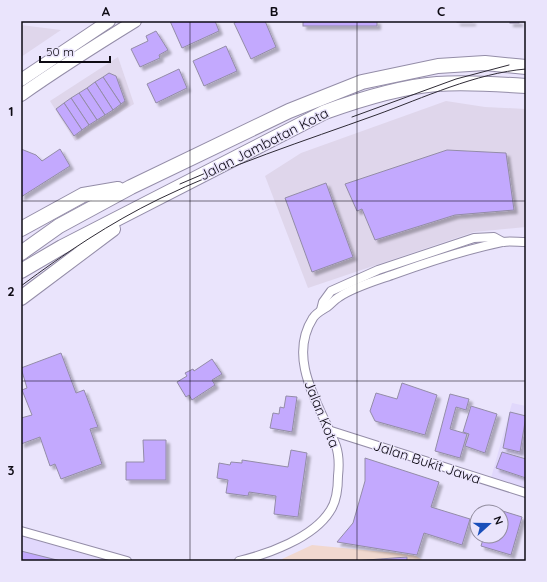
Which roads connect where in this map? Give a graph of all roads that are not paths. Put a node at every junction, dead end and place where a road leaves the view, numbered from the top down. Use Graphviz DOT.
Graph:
graph roads {
  1 [pos="107,21"];
  2 [pos="134,21"];
  3 [pos="114,34"];
  4 [pos="526,67"];
  5 [pos="21,80"];
  6 [pos="526,86"];
  7 [pos="21,95"];
  8 [pos="130,187"];
  9 [pos="145,205"];
  10 [pos="21,229"];
  11 [pos="526,238"];
  12 [pos="503,242"];
  13 [pos="514,242"];
  14 [pos="526,242"];
  15 [pos="21,253"];
  16 [pos="378,270"];
  17 [pos="21,271"];
  18 [pos="382,279"];
  19 [pos="21,298"];
  20 [pos="321,310"];
  21 [pos="328,430"];
  22 [pos="526,493"];
  23 [pos="21,531"];
  24 [pos="126,561"];
  25 [pos="239,561"];
  1 -- 3 [label="street"];
  1 -- 5 [label="main road"];
  2 -- 3 [label="main road"];
  3 -- 7 [label="main road"];
  4 -- 8 [label="highway, Jalan Jambatan Kota"];
  6 -- 9 [label="highway, Jalan Jambatan Kota"];
  8 -- 10 [label="highway"];
  8 -- 15 [label="highway"];
  9 -- 17 [label="highway, Jalan Jambatan Kota"];
  9 -- 19 [label="highway"];
  11 -- 13 [label="street"];
  12 -- 13 [label="street, Jalan Kota"];
  12 -- 16 [label="street, Jalan Kota"];
  12 -- 18 [label="street, Jalan Kota"];
  13 -- 14 [label="street, Jalan Kota"];
  16 -- 18 [label="street"];
  16 -- 20 [label="street, Jalan Kota"];
  18 -- 20 [label="street, Jalan Kota"];
  20 -- 21 [label="street, Jalan Kota"];
  21 -- 22 [label="street, Jalan Bukit Jawa"];
  21 -- 25 [label="street, Jalan Kota"];
  23 -- 24 [label="street"];
}
